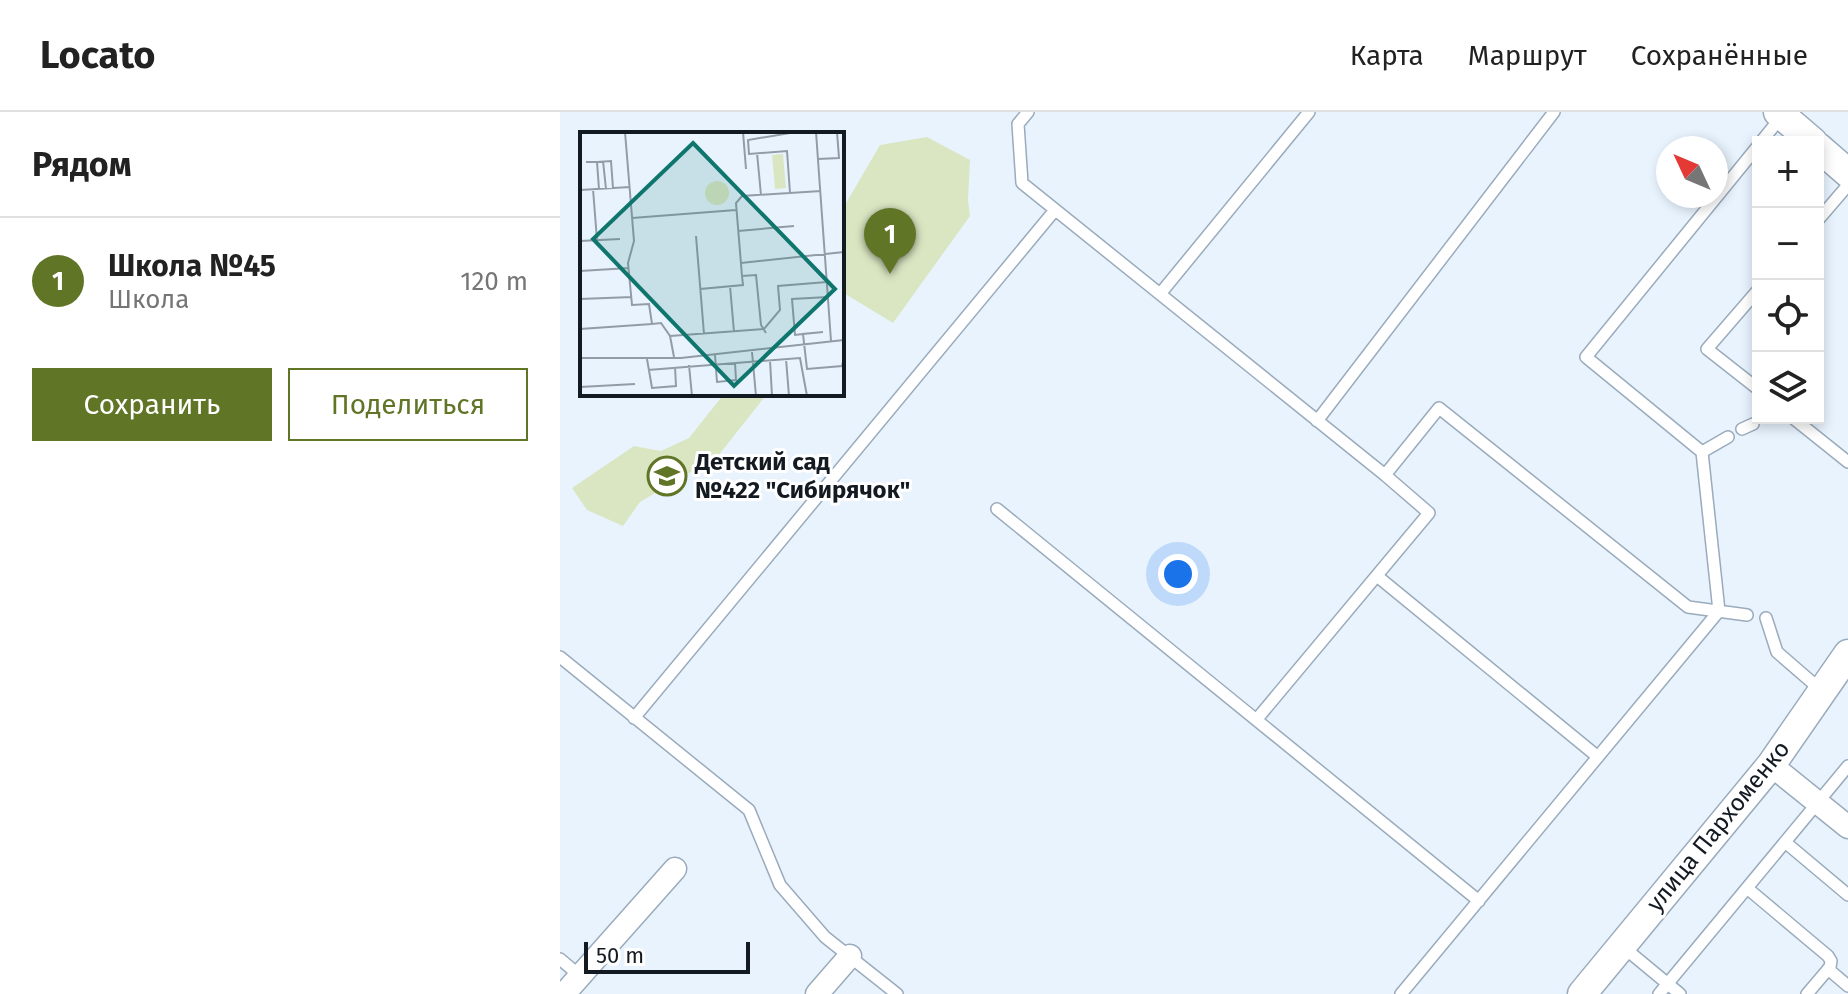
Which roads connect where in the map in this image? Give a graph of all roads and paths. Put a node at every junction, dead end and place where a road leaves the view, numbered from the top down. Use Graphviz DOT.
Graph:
graph roads {
  1 [pos="1028,112"];
  2 [pos="1309,112"];
  3 [pos="1554,112"];
  4 [pos="1780,114"];
  5 [pos="1765,136"];
  6 [pos="1806,136"];
  7 [pos="1824,152"];
  8 [pos="1752,154"];
  9 [pos="1848,173"];
  10 [pos="1848,185"];
  11 [pos="1055,210"];
  12 [pos="1824,213"];
  13 [pos="1160,294"];
  14 [pos="1752,297"];
  15 [pos="1752,384"];
  16 [pos="1317,421"];
  17 [pos="1800,424"];
  18 [pos="1728,437"];
  19 [pos="1702,452"];
  20 [pos="1848,462"];
  21 [pos="1385,475"];
  22 [pos="997,509"];
  23 [pos="1377,576"];
  24 [pos="1719,611"];
  25 [pos="1747,615"];
  26 [pos="1766,618"];
  27 [pos="1848,654"];
  28 [pos="560,657"];
  29 [pos="1822,691"];
  30 [pos="634,718"];
  31 [pos="1257,719"];
  32 [pos="1598,757"];
  33 [pos="1771,765"];
  34 [pos="1848,766"];
  35 [pos="1818,802"];
  36 [pos="1848,827"];
  37 [pos="1785,842"];
  38 [pos="675,869"];
  39 [pos="1747,888"];
  40 [pos="1848,895"];
  41 [pos="1479,901"];
  42 [pos="1622,946"];
  43 [pos="850,956"];
  44 [pos="560,959"];
  45 [pos="1828,969"];
  46 [pos="580,976"];
  47 [pos="1668,984"];
  48 [pos="1846,984"];
  49 [pos="564,994"];
  50 [pos="817,994"];
  51 [pos="897,994"];
  52 [pos="1401,994"];
  53 [pos="1582,994"];
  54 [pos="1659,994"];
  55 [pos="1680,994"];
  56 [pos="1807,994"];
  57 [pos="1836,994"];
  1 -- 11 [label="lane"];
  2 -- 13 [label="lane"];
  3 -- 16 [label="lane"];
  4 -- 5 [label="lane"];
  4 -- 6 [label="street"];
  7 -- 9 [label="street"];
  8 -- 19 [label="lane"];
  10 -- 12 [label="lane"];
  11 -- 13 [label="lane"];
  11 -- 30 [label="lane"];
  13 -- 16 [label="lane"];
  14 -- 15 [label="lane"];
  16 -- 21 [label="lane"];
  17 -- 20 [label="lane"];
  18 -- 19 [label="lane"];
  19 -- 24 [label="lane"];
  21 -- 23 [label="lane"];
  21 -- 24 [label="lane"];
  22 -- 31 [label="lane"];
  23 -- 31 [label="lane"];
  23 -- 32 [label="lane"];
  24 -- 25 [label="lane"];
  24 -- 32 [label="lane"];
  26 -- 29 [label="lane"];
  27 -- 29 [label="street, улица Пархоменко"];
  28 -- 30 [label="lane"];
  29 -- 33 [label="street, улица Пархоменко"];
  30 -- 43 [label="lane"];
  31 -- 41 [label="lane"];
  32 -- 41 [label="lane"];
  33 -- 35 [label="street"];
  33 -- 42 [label="street, улица Пархоменко"];
  34 -- 35 [label="lane"];
  35 -- 36 [label="street"];
  35 -- 37 [label="lane"];
  37 -- 39 [label="lane"];
  37 -- 40 [label="lane"];
  38 -- 46 [label="street"];
  39 -- 45 [label="lane"];
  39 -- 47 [label="lane"];
  41 -- 52 [label="lane"];
  42 -- 47 [label="lane"];
  42 -- 53 [label="street, улица Пархоменко"];
  43 -- 50 [label="street"];
  43 -- 51 [label="lane"];
  44 -- 46 [label="lane"];
  45 -- 48 [label="lane"];
  45 -- 56 [label="lane"];
  46 -- 49 [label="street"];
  47 -- 54 [label="lane"];
  47 -- 55 [label="lane"];
  48 -- 57 [label="lane"];
}
